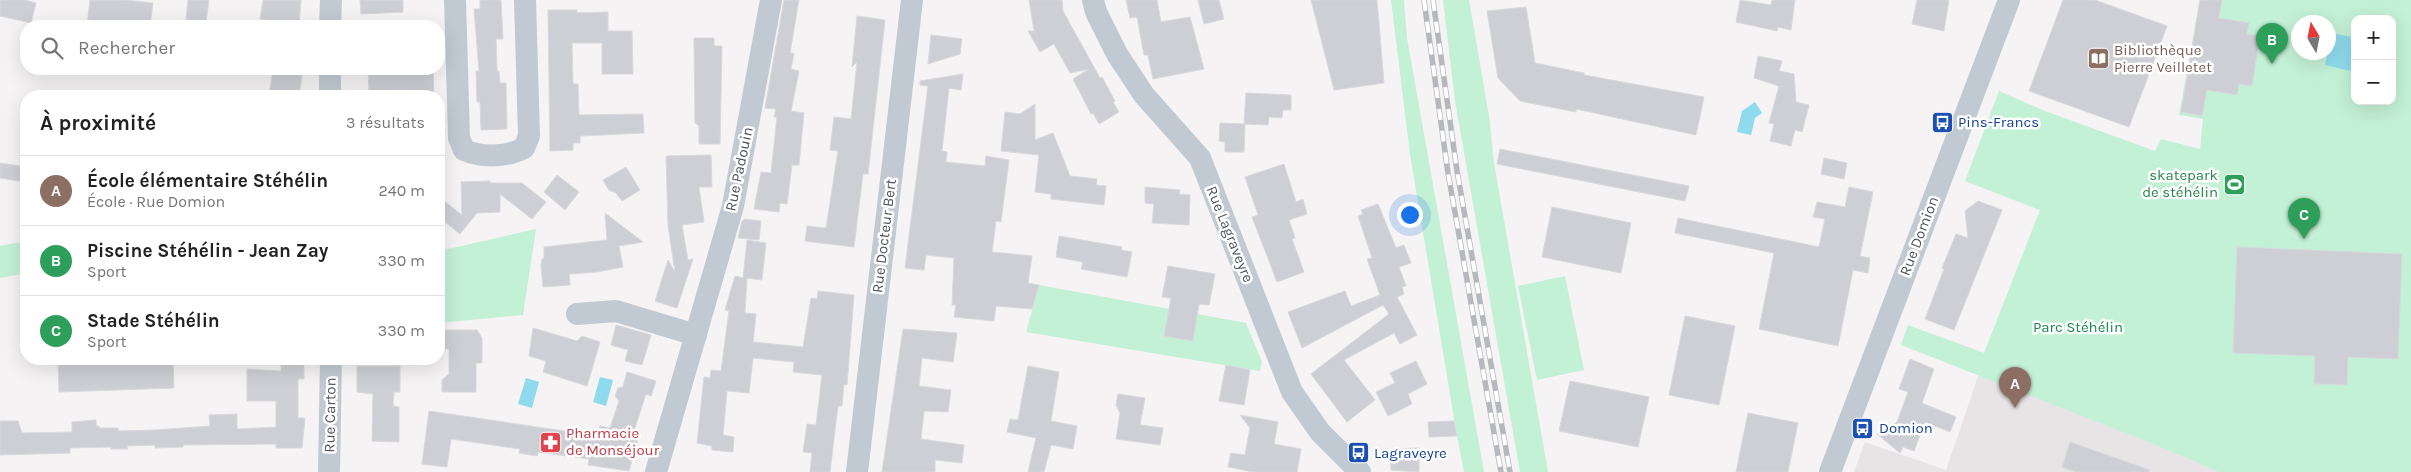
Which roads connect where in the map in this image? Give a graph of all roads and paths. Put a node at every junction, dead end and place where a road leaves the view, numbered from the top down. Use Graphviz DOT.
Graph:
graph roads {
  1 [pos="330,0"];
  2 [pos="455,0"];
  3 [pos="525,0"];
  4 [pos="771,0"];
  5 [pos="912,0"];
  6 [pos="1093,0"];
  7 [pos="2009,0"];
  8 [pos="330,20"];
  9 [pos="448,34"];
  10 [pos="330,75"];
  11 [pos="330,90"];
  12 [pos="577,314"];
  13 [pos="696,335"];
  14 [pos="331,365"];
  15 [pos="329,472"];
  16 [pos="656,472"];
  17 [pos="857,472"];
  18 [pos="1360,472"];
  19 [pos="1830,472"];
  1 -- 8 [label="street"];
  2 -- 9 [label="street"];
  3 -- 9 [label="street"];
  4 -- 13 [label="street, Rue Padouin"];
  5 -- 17 [label="street, Rue Docteur Bert"];
  6 -- 18 [label="street, Rue Lagraveyre"];
  7 -- 19 [label="street, Rue Domion"];
  10 -- 11 [label="street"];
  12 -- 13 [label="street"];
  13 -- 16 [label="street, Rue Padouin"];
  14 -- 15 [label="street, Rue Carton"];
}
